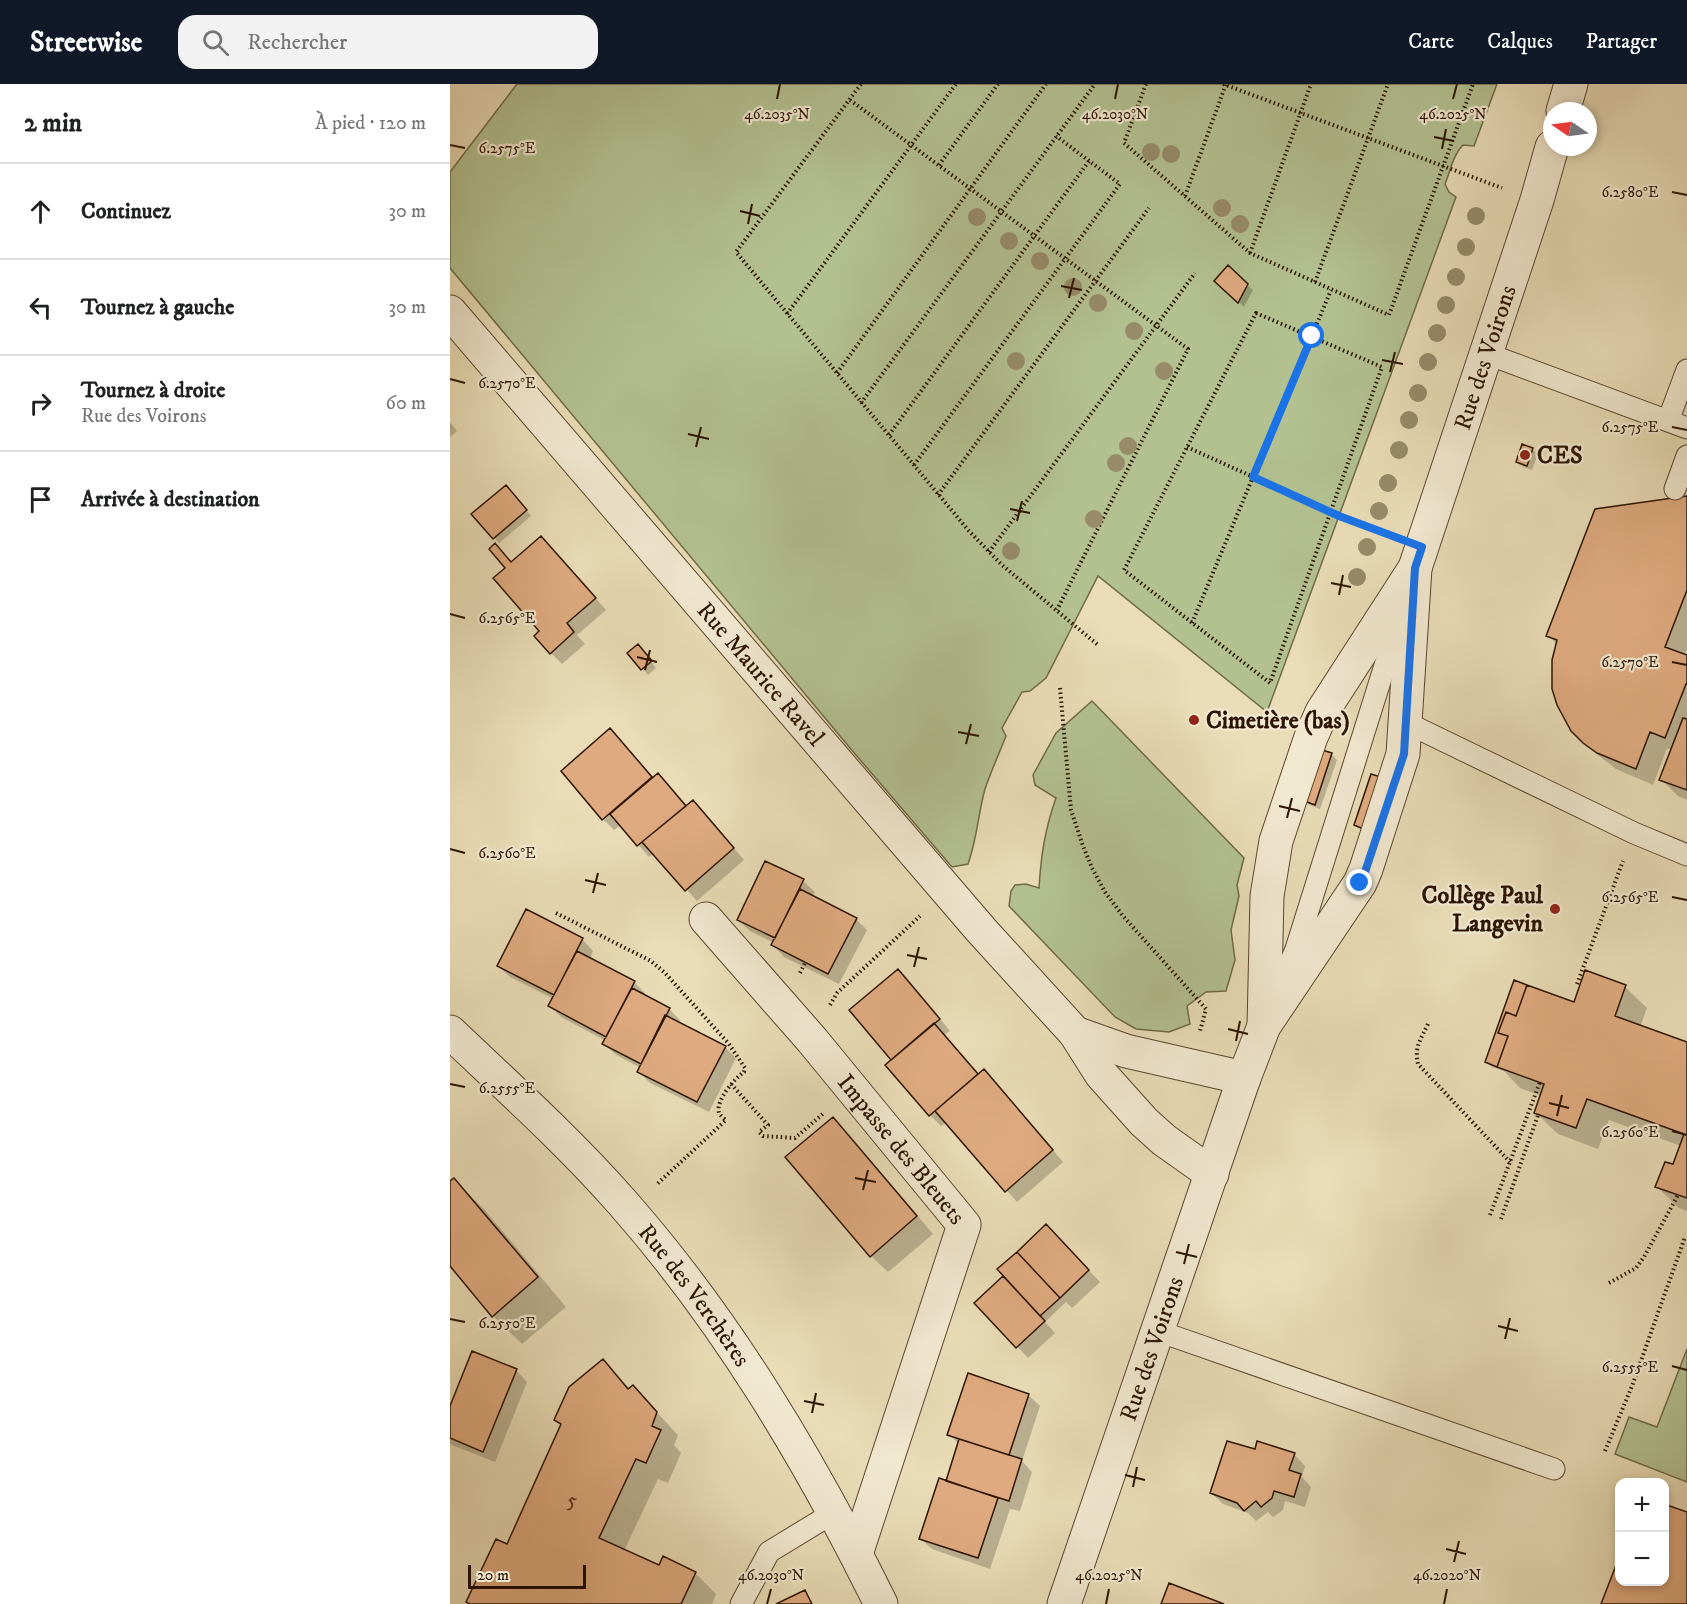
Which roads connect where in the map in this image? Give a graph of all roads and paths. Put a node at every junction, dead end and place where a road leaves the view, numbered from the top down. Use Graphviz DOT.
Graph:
graph roads {
  1 [pos="861,84"];
  2 [pos="956,84"];
  3 [pos="998,84"];
  4 [pos="1046,84"];
  5 [pos="1095,84"];
  6 [pos="1146,84"];
  7 [pos="1225,84"];
  8 [pos="1311,84"];
  9 [pos="1388,84"];
  10 [pos="1473,84"];
  11 [pos="1571,84"];
  12 [pos="850,100"];
  13 [pos="1566,102"];
  14 [pos="1300,113"];
  15 [pos="1056,136"];
  16 [pos="1368,138"];
  17 [pos="912,145"];
  18 [pos="1549,156"];
  19 [pos="1089,161"];
  20 [pos="939,165"];
  21 [pos="1443,166"];
  22 [pos="970,189"];
  23 [pos="1185,196"];
  24 [pos="1537,200"];
  25 [pos="1149,208"];
  26 [pos="1001,211"];
  27 [pos="1035,236"];
  28 [pos="1250,253"];
  29 [pos="1065,258"];
  30 [pos="1195,273"];
  31 [pos="1096,281"];
  32 [pos="1315,282"];
  33 [pos="1331,290"];
  34 [pos="450,312"];
  35 [pos="787,314"];
  36 [pos="1157,326"];
  37 [pos="1312,336"];
  38 [pos="1485,353"];
  39 [pos="1687,370"];
  40 [pos="837,373"];
  41 [pos="861,403"];
  42 [pos="1678,425"];
  43 [pos="889,435"];
  44 [pos="1187,447"];
  45 [pos="1687,456"];
  46 [pos="914,465"];
  47 [pos="1253,477"];
  48 [pos="1675,489"];
  49 [pos="938,495"];
  50 [pos="1331,512"];
  51 [pos="989,552"];
  52 [pos="1419,557"];
  53 [pos="1056,610"];
  54 [pos="1192,623"];
  55 [pos="1098,645"];
  56 [pos="1407,723"];
  57 [pos="1634,833"];
  58 [pos="1687,855"];
  59 [pos="556,913"];
  60 [pos="706,919"];
  61 [pos="915,920"];
  62 [pos="1577,984"];
  63 [pos="837,993"];
  64 [pos="1428,1024"];
  65 [pos="1264,1026"];
  66 [pos="450,1032"];
  67 [pos="1075,1034"];
  68 [pos="1244,1078"];
  69 [pos="1540,1082"];
  70 [pos="731,1084"];
  71 [pos="852,1089"];
  72 [pos="1538,1114"];
  73 [pos="1510,1161"];
  74 [pos="1212,1174"];
  75 [pos="662,1179"];
  76 [pos="1678,1195"];
  77 [pos="1490,1215"];
  78 [pos="1501,1219"];
  79 [pos="1685,1237"];
  80 [pos="1685,1246"];
  81 [pos="1609,1283"];
  82 [pos="1158,1331"];
  83 [pos="1605,1451"];
  84 [pos="1554,1469"];
  85 [pos="832,1513"];
  86 [pos="856,1554"];
  87 [pos="741,1604"];
  88 [pos="880,1604"];
  89 [pos="1064,1604"];
  1 -- 12 [label="path"];
  2 -- 17 [label="path"];
  3 -- 20 [label="path"];
  4 -- 22 [label="path"];
  5 -- 15 [label="path"];
  6 -- 23 [label="path"];
  7 -- 14 [label="path"];
  7 -- 23 [label="path"];
  8 -- 14 [label="path"];
  9 -- 16 [label="path"];
  10 -- 21 [label="path"];
  11 -- 13 [label="street"];
  12 -- 17 [label="path"];
  12 -- 35 [label="path"];
  14 -- 16 [label="path"];
  14 -- 28 [label="path"];
  15 -- 19 [label="path"];
  15 -- 26 [label="path"];
  16 -- 21 [label="path"];
  16 -- 32 [label="path"];
  17 -- 20 [label="path"];
  17 -- 35 [label="path"];
  18 -- 24 [label="street, Rue des Voirons"];
  19 -- 27 [label="path"];
  19 -- 29 [label="path"];
  20 -- 22 [label="path"];
  21 -- 24 [label="path"];
  21 -- 33 [label="path"];
  22 -- 26 [label="path"];
  22 -- 40 [label="path"];
  23 -- 28 [label="path"];
  24 -- 38 [label="street, Rue des Voirons"];
  25 -- 31 [label="path"];
  26 -- 27 [label="path"];
  26 -- 41 [label="path"];
  27 -- 29 [label="path"];
  27 -- 43 [label="path"];
  28 -- 32 [label="path"];
  29 -- 31 [label="path"];
  29 -- 46 [label="path"];
  30 -- 36 [label="path"];
  31 -- 36 [label="path"];
  31 -- 49 [label="path"];
  32 -- 33 [label="path"];
  33 -- 37 [label="path"];
  34 -- 67 [label="street, Rue Maurice Ravel"];
  35 -- 40 [label="path"];
  36 -- 51 [label="path"];
  36 -- 53 [label="path"];
  37 -- 44 [label="path"];
  37 -- 47 [label="path"];
  37 -- 50 [label="path"];
  38 -- 42 [label="lane"];
  38 -- 52 [label="street, Rue des Voirons"];
  39 -- 42 [label="lane"];
  40 -- 41 [label="path"];
  41 -- 43 [label="path"];
  43 -- 46 [label="path"];
  44 -- 47 [label="path"];
  44 -- 54 [label="path"];
  45 -- 48 [label="lane"];
  46 -- 49 [label="path"];
  47 -- 50 [label="path"];
  47 -- 54 [label="path"];
  49 -- 51 [label="path"];
  50 -- 52 [label="path"];
  50 -- 54 [label="path"];
  51 -- 53 [label="path"];
  52 -- 56 [label="street, Rue des Voirons"];
  52 -- 65 [label="lane"];
  52 -- 65 [label="street, Rue des Voirons"];
  53 -- 55 [label="path"];
  56 -- 57 [label="lane"];
  56 -- 65 [label="street, Rue des Voirons"];
  57 -- 58 [label="lane"];
  57 -- 62 [label="path"];
  59 -- 70 [label="path"];
  60 -- 71 [label="street, Impasse des Bleuets"];
  61 -- 63 [label="path"];
  64 -- 73 [label="path"];
  65 -- 68 [label="street, Rue des Voirons"];
  66 -- 85 [label="street, Rue des Verchères"];
  67 -- 68 [label="street, Rue Maurice Ravel"];
  67 -- 74 [label="street, Rue Maurice Ravel"];
  68 -- 74 [label="street, Rue des Voirons"];
  69 -- 73 [label="path"];
  70 -- 71 [label="path"];
  70 -- 75 [label="path"];
  71 -- 86 [label="street, Impasse des Bleuets"];
  72 -- 78 [label="path"];
  73 -- 77 [label="path"];
  74 -- 82 [label="street, Rue des Voirons"];
  76 -- 81 [label="path"];
  79 -- 80 [label="path"];
  80 -- 83 [label="path"];
  82 -- 84 [label="lane"];
  82 -- 89 [label="street, Rue des Voirons"];
  85 -- 86 [label="street, Rue des Verchères"];
  85 -- 87 [label="lane"];
  86 -- 88 [label="street, Rue des Verchères"];
}
